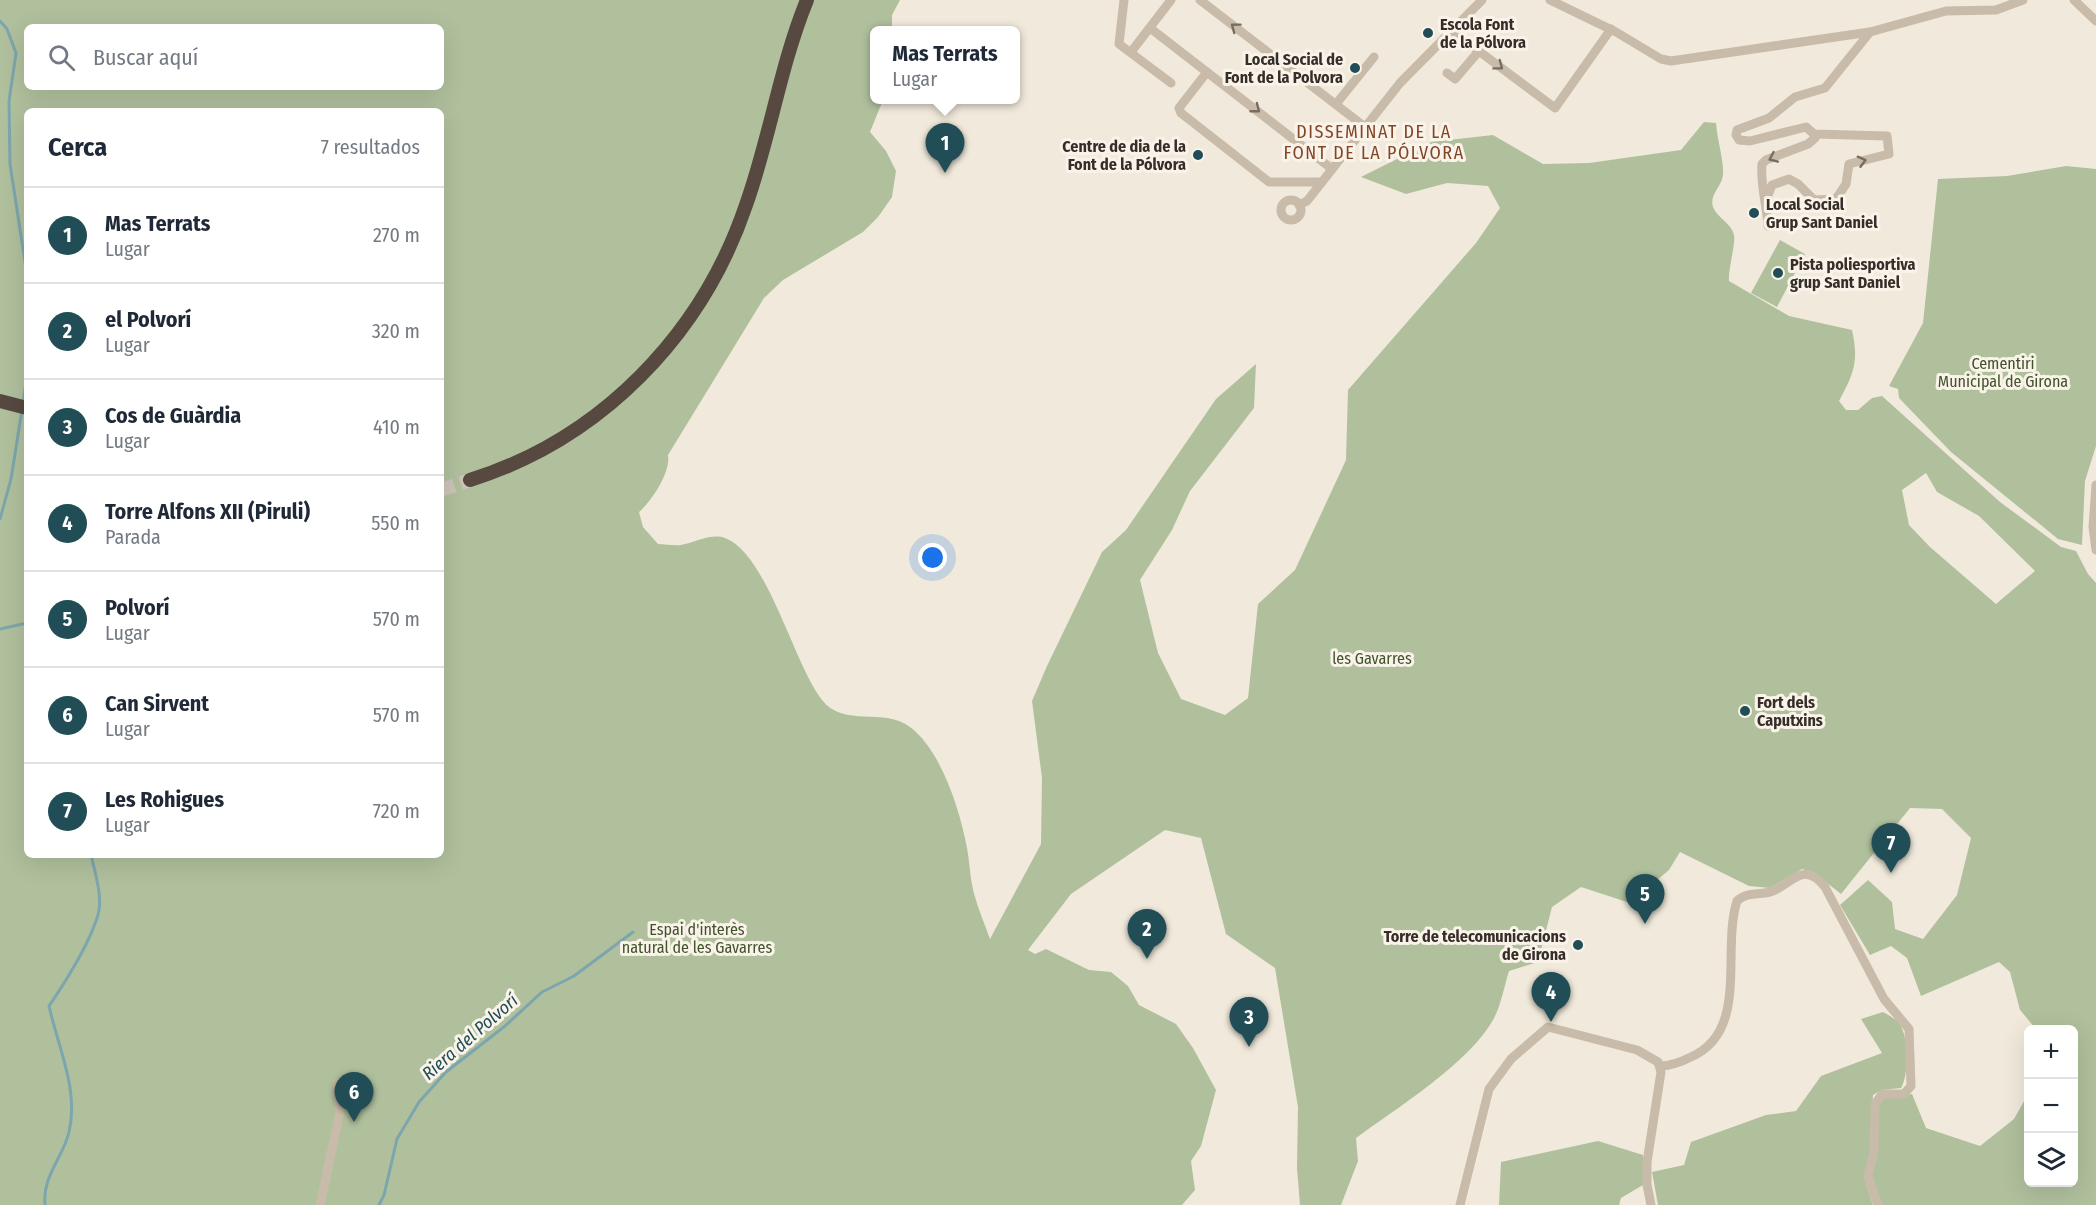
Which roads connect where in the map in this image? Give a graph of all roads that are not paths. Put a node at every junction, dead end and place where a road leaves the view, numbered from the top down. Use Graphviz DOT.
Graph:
graph roads {
  1 [pos="807,0"];
  2 [pos="1124,0"];
  3 [pos="1171,0"];
  4 [pos="1200,0"];
  5 [pos="1482,0"];
  6 [pos="1550,0"];
  7 [pos="2023,0"];
  8 [pos="2074,0"];
  9 [pos="2096,21"];
  10 [pos="1150,28"];
  11 [pos="1611,29"];
  12 [pos="1452,31"];
  13 [pos="1870,32"];
  14 [pos="1479,51"];
  15 [pos="1131,52"];
  16 [pos="1374,57"];
  17 [pos="1207,72"];
  18 [pos="1447,73"];
  19 [pos="1171,83"];
  20 [pos="1336,104"];
  21 [pos="1365,127"];
  22 [pos="1814,134"];
  23 [pos="1332,169"];
  24 [pos="1322,182"];
  25 [pos="1766,200"];
  26 [pos="1299,205"];
  27 [pos="1768,226"];
  28 [pos="0,401"];
  29 [pos="24,407"];
  30 [pos="470,480"];
  31 [pos="2096,485"];
  32 [pos="2096,550"];
  33 [pos="1660,1066"];
  34 [pos="337,1083"];
  35 [pos="320,1205"];
  36 [pos="1460,1205"];
  37 [pos="1652,1205"];
  38 [pos="1878,1205"];
  1 -- 30 [label="highway"];
  2 -- 15 [label="street"];
  3 -- 10 [label="street"];
  20 -- 4 [label="street, one-way"];
  5 -- 12 [label="street"];
  6 -- 11 [label="street"];
  7 -- 13 [label="street"];
  8 -- 9 [label="street"];
  10 -- 15 [label="street"];
  10 -- 17 [label="street"];
  11 -- 13 [label="street"];
  14 -- 11 [label="street, one-way"];
  12 -- 14 [label="street"];
  12 -- 21 [label="street"];
  13 -- 22 [label="street"];
  14 -- 18 [label="street"];
  15 -- 19 [label="street"];
  16 -- 20 [label="street"];
  17 -- 23 [label="street, one-way"];
  17 -- 24 [label="street"];
  20 -- 21 [label="street"];
  21 -- 23 [label="street"];
  22 -- 25 [label="street, one-way"];
  25 -- 22 [label="street, one-way"];
  23 -- 24 [label="street"];
  24 -- 26 [label="street"];
  25 -- 27 [label="street"];
  28 -- 29 [label="highway"];
  31 -- 32 [label="street"];
  33 -- 36 [label="street"];
  33 -- 37 [label="street"];
  33 -- 38 [label="street"];
  34 -- 35 [label="street"];
}
